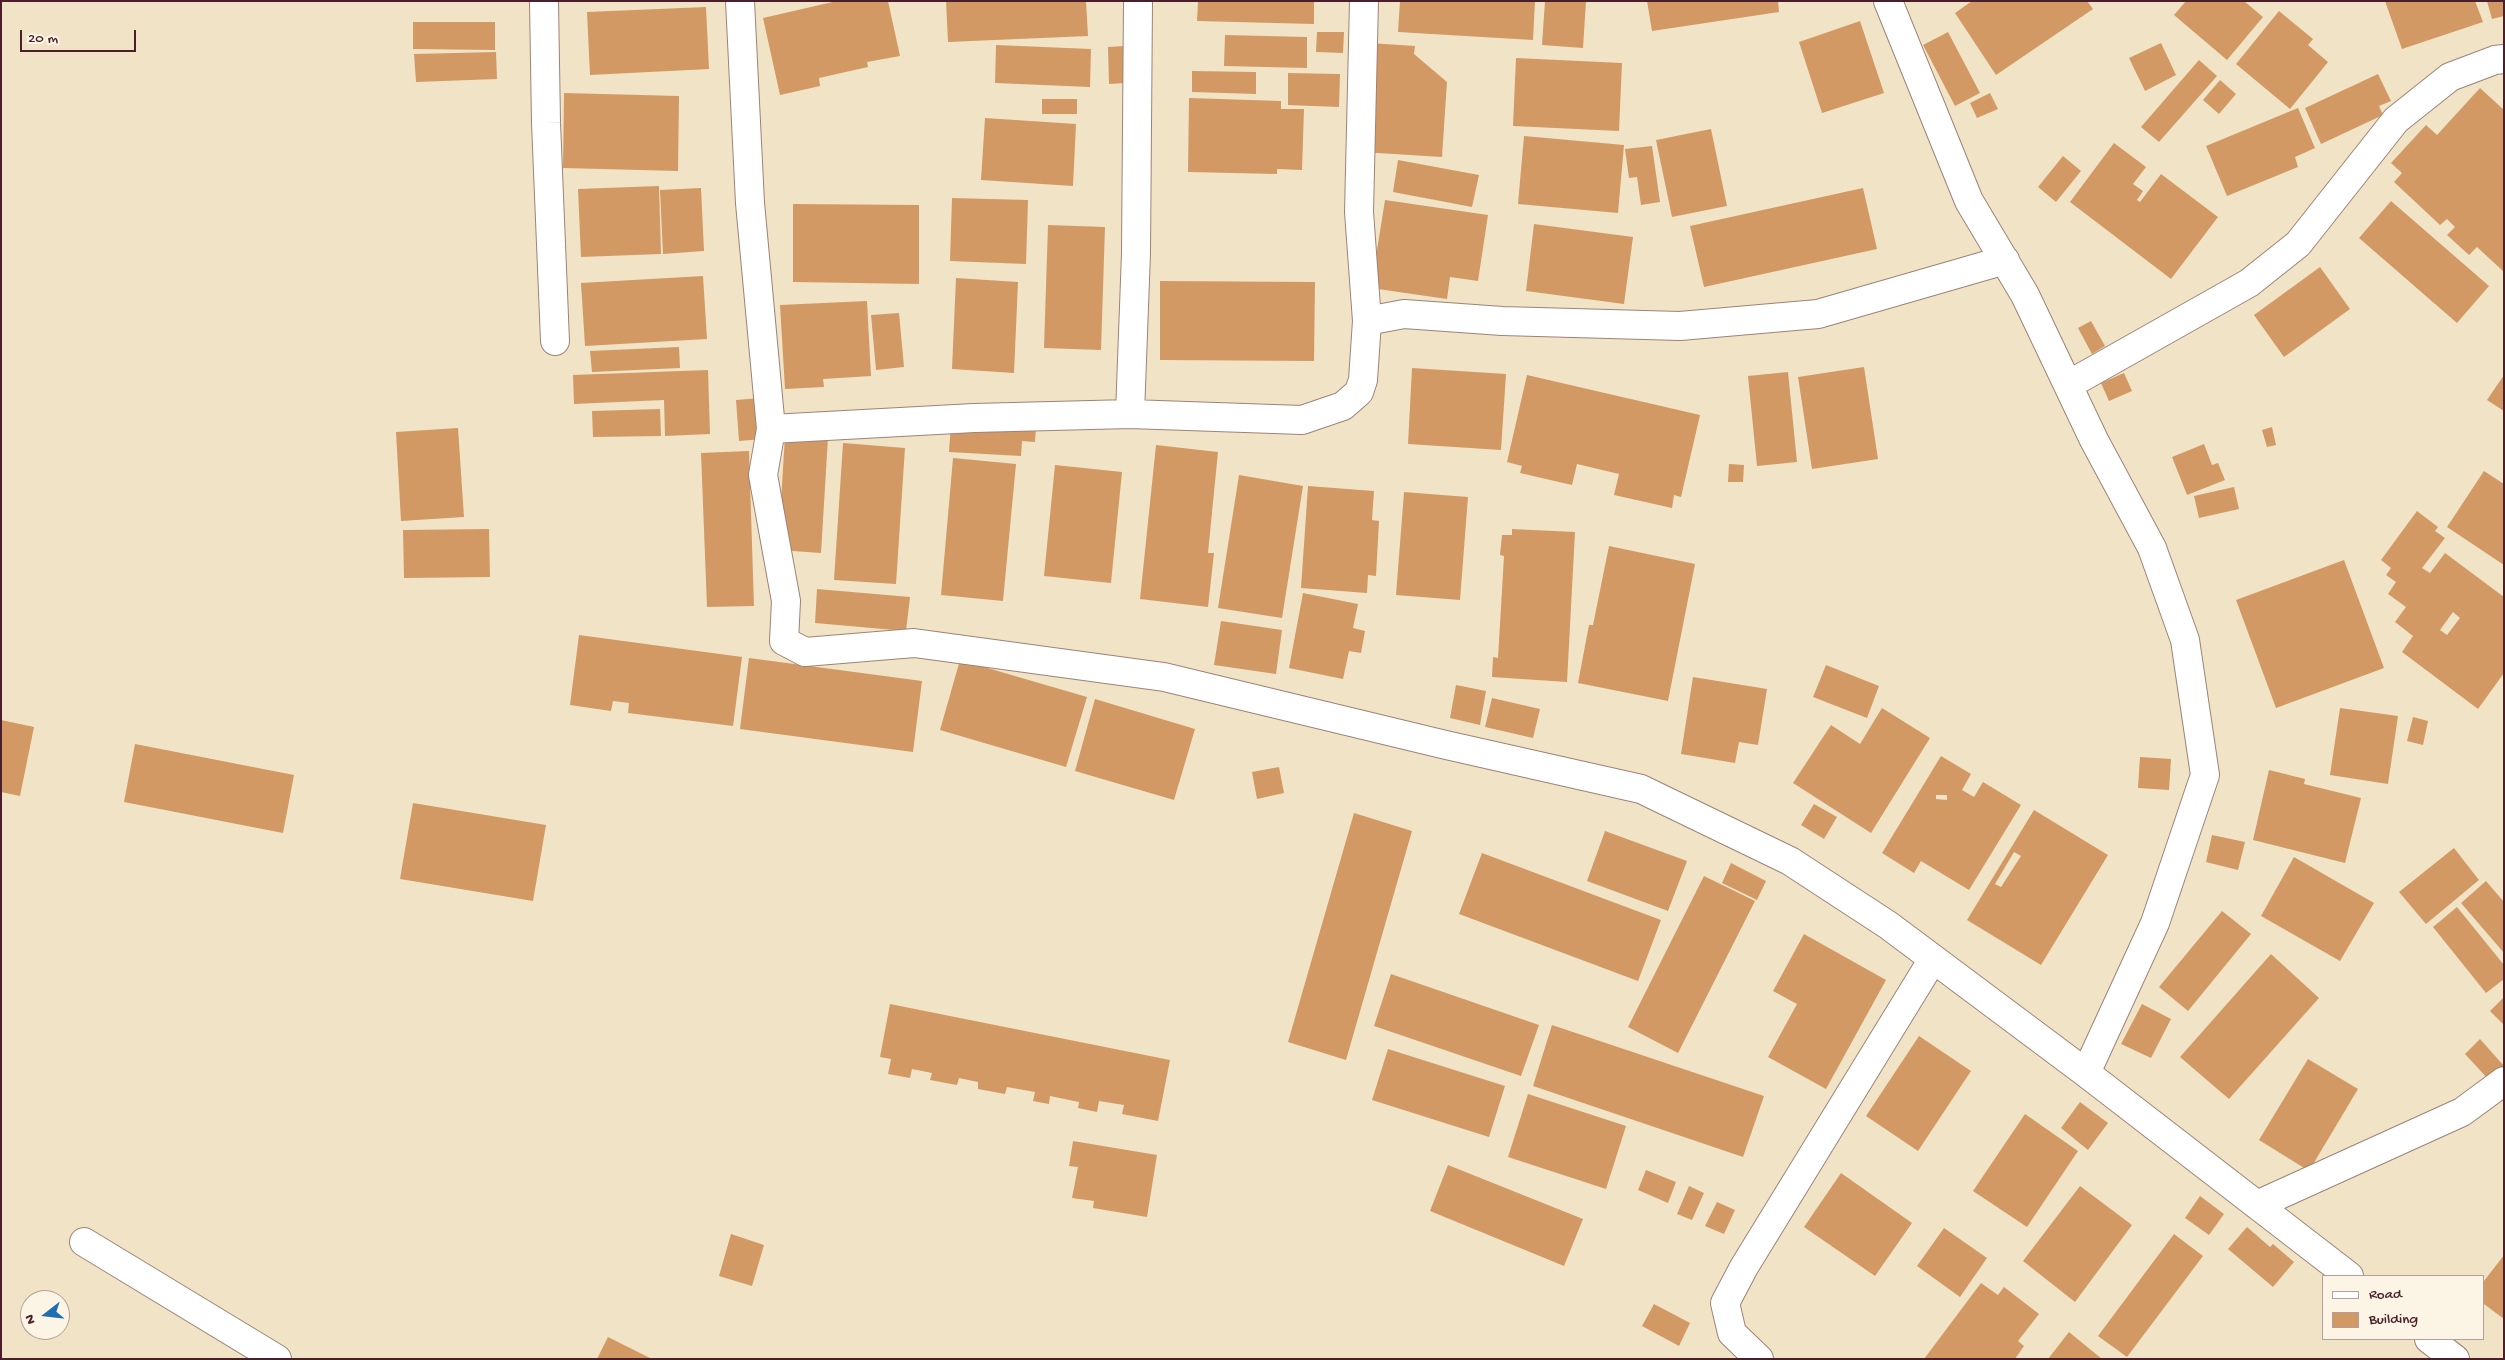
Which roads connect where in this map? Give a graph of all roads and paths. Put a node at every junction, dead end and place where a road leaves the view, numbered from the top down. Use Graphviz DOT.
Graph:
graph roads {
  1 [pos="544,1"];
  2 [pos="740,1"];
  3 [pos="1138,1"];
  4 [pos="1364,1"];
  5 [pos="1888,1"];
  6 [pos="2504,59"];
  7 [pos="2005,260"];
  8 [pos="1367,321"];
  9 [pos="555,341"];
  10 [pos="2068,385"];
  11 [pos="1130,414"];
  12 [pos="771,429"];
  13 [pos="1933,959"];
  14 [pos="2086,1073"];
  15 [pos="2504,1081"];
  16 [pos="2257,1205"];
  17 [pos="84,1242"];
  18 [pos="2348,1275"];
  19 [pos="2430,1340"];
  20 [pos="277,1359"];
  21 [pos="1760,1359"];
  22 [pos="2454,1359"];
  1 -- 9 [label="street"];
  2 -- 12 [label="street"];
  3 -- 11 [label="street"];
  4 -- 8 [label="street"];
  5 -- 7 [label="street"];
  6 -- 10 [label="street"];
  7 -- 8 [label="street"];
  7 -- 10 [label="street"];
  8 -- 11 [label="street"];
  10 -- 14 [label="street"];
  11 -- 12 [label="street"];
  12 -- 13 [label="street"];
  13 -- 14 [label="street"];
  13 -- 21 [label="street"];
  14 -- 16 [label="street"];
  15 -- 16 [label="street"];
  16 -- 18 [label="street"];
  17 -- 20 [label="street"];
  19 -- 22 [label="street"];
}
